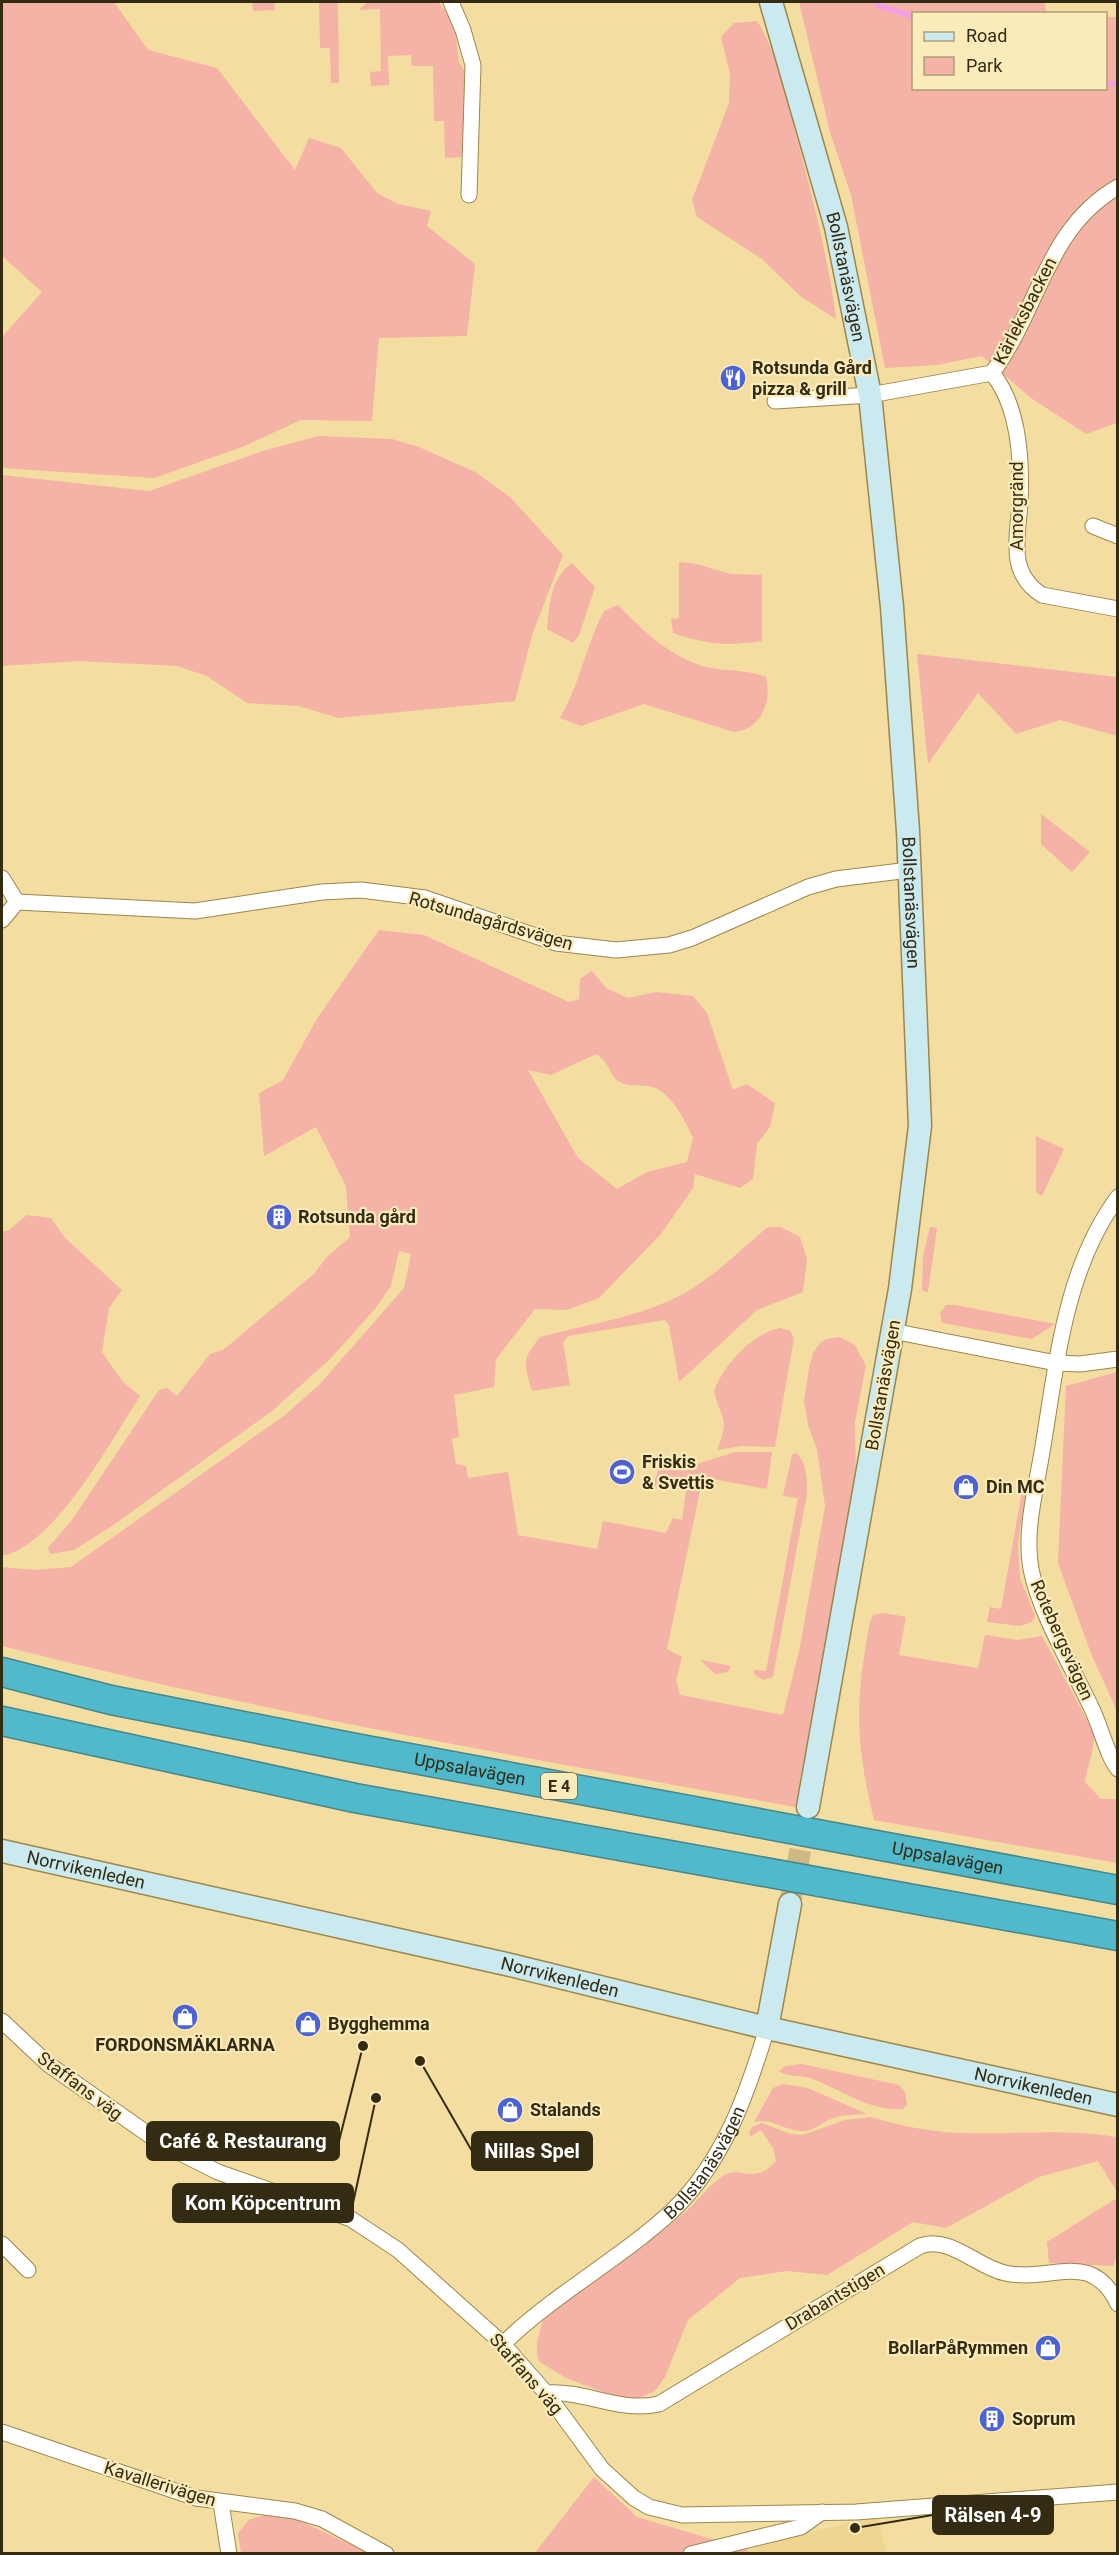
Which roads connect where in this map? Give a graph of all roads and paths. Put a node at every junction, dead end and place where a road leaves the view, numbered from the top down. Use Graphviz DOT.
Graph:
graph roads {
  1 [pos="451,2"];
  2 [pos="771,2"];
  3 [pos="1118,187"];
  4 [pos="469,195"];
  5 [pos="992,373"];
  6 [pos="870,395"];
  7 [pos="775,401"];
  8 [pos="1093,526"];
  9 [pos="1118,536"];
  10 [pos="1118,609"];
  11 [pos="909,870"];
  12 [pos="2,878"];
  13 [pos="17,902"];
  14 [pos="2,920"];
  15 [pos="1118,1197"];
  16 [pos="892,1331"];
  17 [pos="1118,1359"];
  18 [pos="1056,1363"];
  19 [pos="2,1672"];
  20 [pos="2,1721"];
  21 [pos="1118,1769"];
  22 [pos="808,1807"];
  23 [pos="2,1851"];
  24 [pos="1118,1890"];
  25 [pos="790,1904"];
  26 [pos="1118,1936"];
  27 [pos="2,2022"];
  28 [pos="767,2028"];
  29 [pos="1118,2104"];
  30 [pos="2,2244"];
  31 [pos="28,2270"];
  32 [pos="1118,2304"];
  33 [pos="502,2344"];
  34 [pos="546,2393"];
  35 [pos="2,2432"];
  36 [pos="1112,2493"];
  37 [pos="221,2503"];
  38 [pos="822,2512"];
  39 [pos="229,2553"];
  40 [pos="386,2553"];
  41 [pos="691,2553"];
  1 -- 4 [label="street"];
  2 -- 6 [label="street, Bollstanäsvägen"];
  3 -- 5 [label="street, Kärleksbacken"];
  5 -- 6 [label="street, Kärleksbacken"];
  5 -- 10 [label="street, Amorgränd"];
  6 -- 7 [label="street, Kärleksbacken"];
  6 -- 11 [label="street, Bollstanäsvägen"];
  8 -- 9 [label="street"];
  11 -- 13 [label="street, Rotsundagårdsvägen"];
  11 -- 16 [label="street, Bollstanäsvägen"];
  12 -- 13 [label="street"];
  13 -- 14 [label="street"];
  15 -- 18 [label="street, Rotebergsvägen"];
  16 -- 18 [label="street"];
  16 -- 22 [label="street, Bollstanäsvägen"];
  17 -- 18 [label="street"];
  18 -- 21 [label="street, Rotebergsvägen"];
  19 -- 24 [label="highway, Uppsalavägen / E 4"];
  20 -- 26 [label="highway"];
  23 -- 28 [label="street, Norrvikenleden"];
  25 -- 28 [label="street, Bollstanäsvägen"];
  27 -- 33 [label="street, Staffans väg"];
  28 -- 29 [label="street, Norrvikenleden"];
  28 -- 33 [label="street, Bollstanäsvägen"];
  30 -- 31 [label="street"];
  32 -- 34 [label="street, Drabantstigen"];
  33 -- 34 [label="street, Staffans väg"];
  34 -- 38 [label="street, Staffans väg"];
  35 -- 37 [label="street, Kavallerivägen"];
  36 -- 38 [label="street, Staffans väg"];
  37 -- 39 [label="street"];
  37 -- 40 [label="street, Kavallerivägen"];
  38 -- 41 [label="street"];
}
